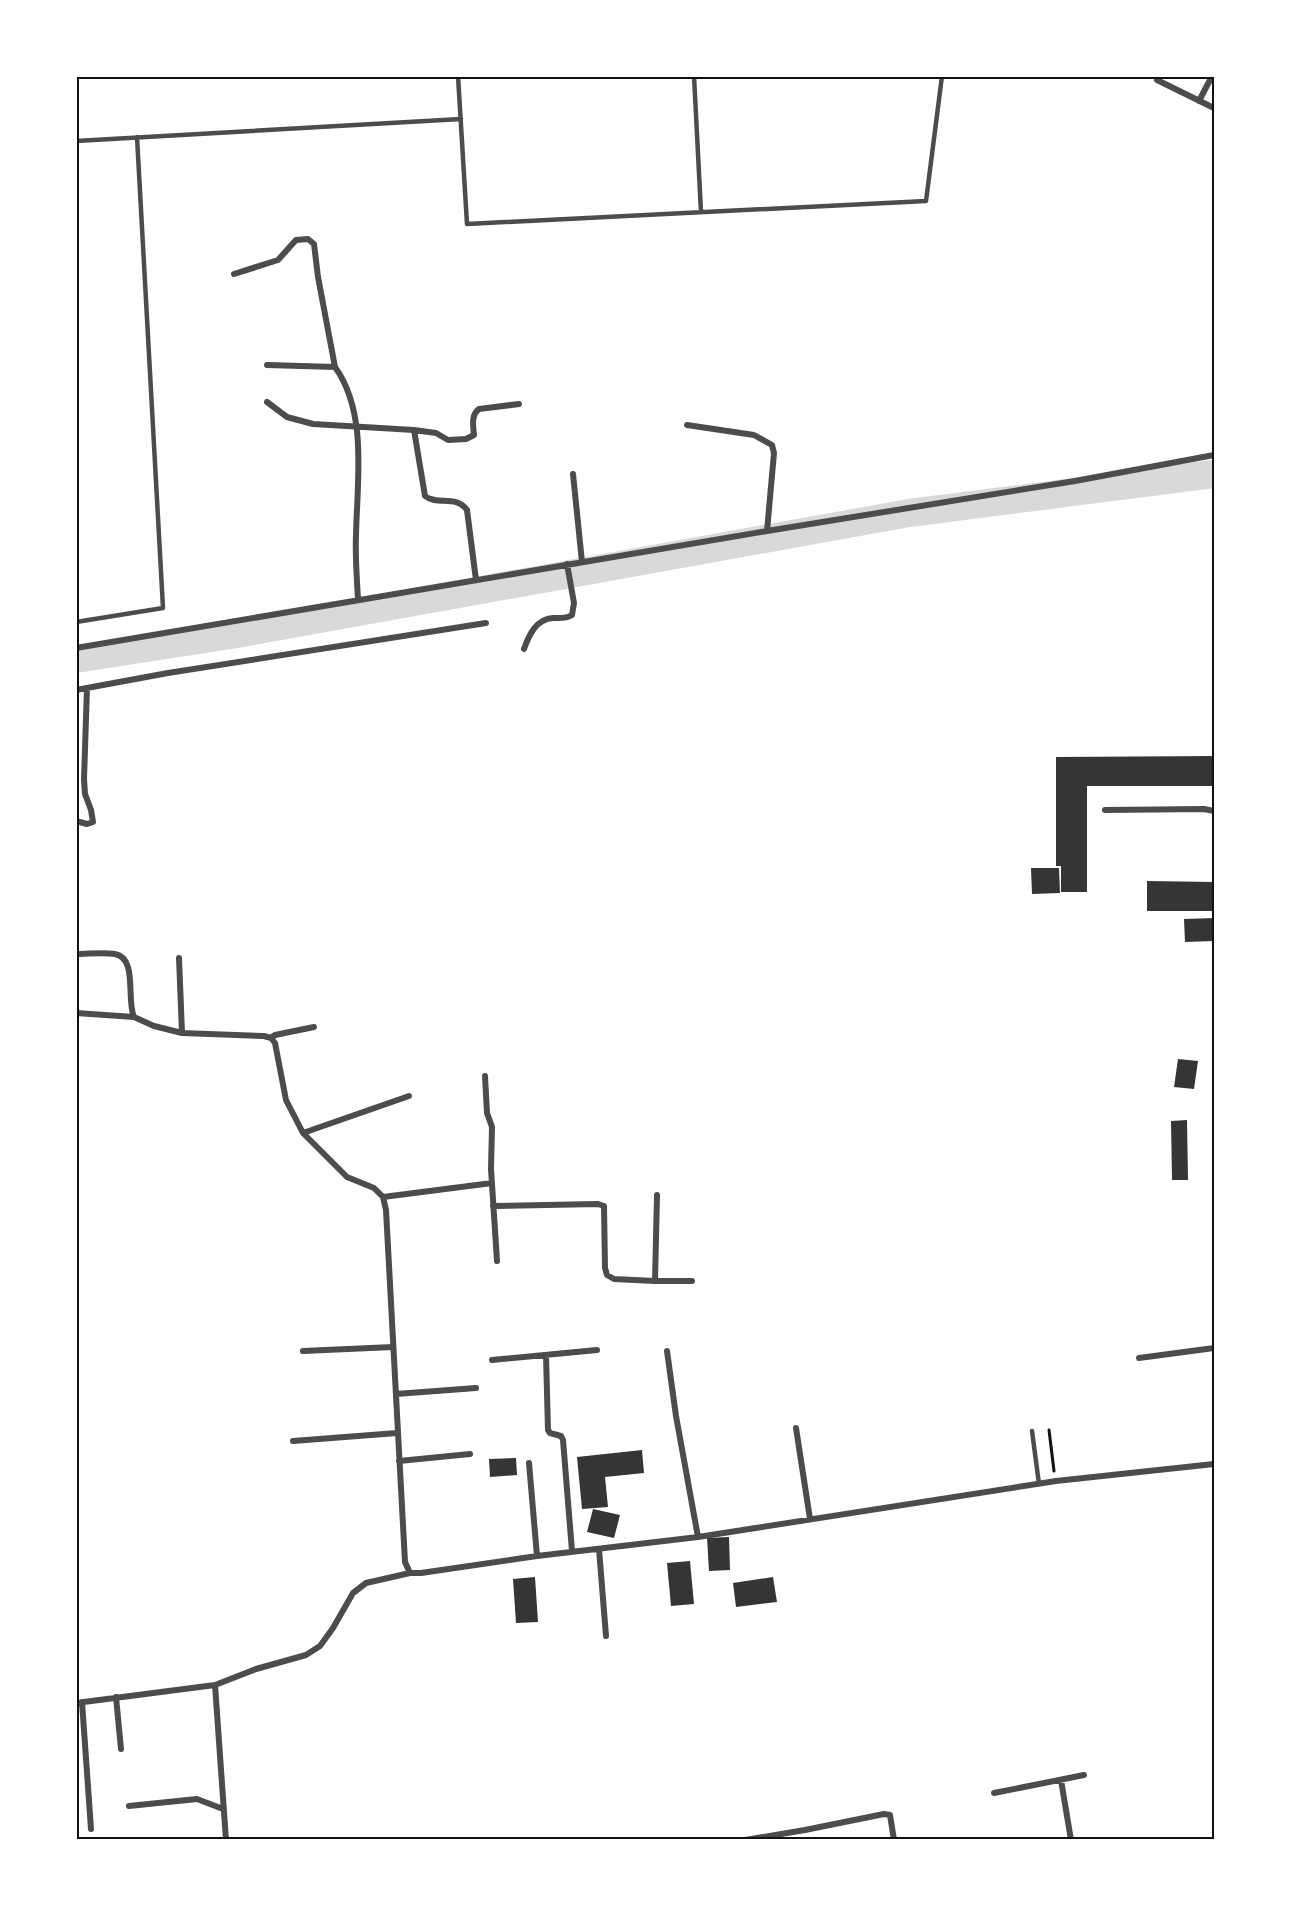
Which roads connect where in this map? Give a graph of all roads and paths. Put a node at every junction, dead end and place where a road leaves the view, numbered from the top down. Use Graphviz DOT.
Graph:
graph roads {
  1 [pos="458,76"];
  2 [pos="694,76"];
  3 [pos="942,76"];
  4 [pos="1212,76"];
  5 [pos="1157,80"];
  6 [pos="1199,101"];
  7 [pos="1215,108"];
  8 [pos="461,119"];
  9 [pos="137,137"];
  10 [pos="76,141"];
  11 [pos="701,212"];
  12 [pos="234,274"];
  13 [pos="267,365"];
  14 [pos="335,367"];
  15 [pos="267,402"];
  16 [pos="519,404"];
  17 [pos="687,425"];
  18 [pos="357,427"];
  19 [pos="414,430"];
  20 [pos="1215,455"];
  21 [pos="573,474"];
  22 [pos="767,531"];
  23 [pos="582,562"];
  24 [pos="568,567"];
  25 [pos="476,580"];
  26 [pos="358,600"];
  27 [pos="76,622"];
  28 [pos="486,623"];
  29 [pos="76,648"];
  30 [pos="524,649"];
  31 [pos="87,688"];
  32 [pos="76,690"];
  33 [pos="1105,810"];
  34 [pos="1215,811"];
  35 [pos="76,821"];
  36 [pos="76,954"];
  37 [pos="178,958"];
  38 [pos="76,1013"];
  39 [pos="134,1017"];
  40 [pos="314,1027"];
  41 [pos="182,1033"];
  42 [pos="271,1038"];
  43 [pos="485,1076"];
  44 [pos="409,1096"];
  45 [pos="303,1132"];
  46 [pos="492,1183"];
  47 [pos="657,1195"];
  48 [pos="383,1197"];
  49 [pos="493,1206"];
  50 [pos="497,1261"];
  51 [pos="655,1281"];
  52 [pos="692,1281"];
  53 [pos="393,1347"];
  54 [pos="1215,1348"];
  55 [pos="597,1350"];
  56 [pos="303,1351"];
  57 [pos="667,1351"];
  58 [pos="546,1355"];
  59 [pos="1139,1358"];
  60 [pos="492,1360"];
  61 [pos="476,1388"];
  62 [pos="396,1394"];
  63 [pos="796,1428"];
  64 [pos="1049,1430"];
  65 [pos="1032,1431"];
  66 [pos="397,1432"];
  67 [pos="293,1441"];
  68 [pos="470,1454"];
  69 [pos="399,1461"];
  70 [pos="530,1463"];
  71 [pos="1215,1464"];
  72 [pos="1056,1481"];
  73 [pos="1039,1484"];
  74 [pos="810,1519"];
  75 [pos="698,1537"];
  76 [pos="599,1549"];
  77 [pos="572,1551"];
  78 [pos="537,1556"];
  79 [pos="410,1573"];
  80 [pos="606,1636"];
  81 [pos="215,1685"];
  82 [pos="116,1697"];
  83 [pos="79,1703"];
  84 [pos="121,1749"];
  85 [pos="1084,1775"];
  86 [pos="1061,1780"];
  87 [pos="994,1793"];
  88 [pos="129,1806"];
  89 [pos="223,1809"];
  90 [pos="91,1829"];
  91 [pos="226,1839"];
  92 [pos="745,1839"];
  93 [pos="894,1839"];
  94 [pos="1071,1839"];
  1 -- 8 [label="lane"];
  2 -- 11 [label="lane"];
  3 -- 11 [label="lane"];
  4 -- 6 [label="street"];
  5 -- 6 [label="street"];
  6 -- 7 [label="street"];
  8 -- 9 [label="lane"];
  8 -- 11 [label="lane"];
  9 -- 10 [label="lane"];
  9 -- 27 [label="lane"];
  12 -- 14 [label="street"];
  13 -- 14 [label="street"];
  14 -- 18 [label="street"];
  15 -- 18 [label="street"];
  16 -- 19 [label="street"];
  17 -- 22 [label="street"];
  18 -- 19 [label="street"];
  18 -- 26 [label="street"];
  19 -- 25 [label="street"];
  20 -- 22 [label="street"];
  21 -- 23 [label="street"];
  22 -- 23 [label="street"];
  23 -- 24 [label="street"];
  24 -- 25 [label="street"];
  24 -- 30 [label="street"];
  25 -- 26 [label="street"];
  26 -- 29 [label="street"];
  28 -- 31 [label="street"];
  31 -- 32 [label="street"];
  31 -- 35 [label="street"];
  33 -- 34 [label="street"];
  36 -- 39 [label="street"];
  37 -- 41 [label="street"];
  38 -- 39 [label="street"];
  39 -- 41 [label="street"];
  40 -- 42 [label="street"];
  41 -- 42 [label="street"];
  42 -- 45 [label="street"];
  43 -- 46 [label="street"];
  44 -- 45 [label="street"];
  45 -- 48 [label="street"];
  46 -- 48 [label="street"];
  46 -- 49 [label="street"];
  47 -- 51 [label="street"];
  48 -- 53 [label="street"];
  49 -- 50 [label="street"];
  49 -- 51 [label="street"];
  51 -- 52 [label="street"];
  53 -- 56 [label="street"];
  53 -- 62 [label="street"];
  54 -- 59 [label="street"];
  55 -- 58 [label="street"];
  57 -- 75 [label="street"];
  58 -- 60 [label="street"];
  58 -- 77 [label="street"];
  61 -- 62 [label="street"];
  62 -- 66 [label="street"];
  63 -- 74 [label="street"];
  64 -- 72 [label="path"];
  65 -- 73 [label="lane"];
  66 -- 67 [label="street"];
  66 -- 69 [label="street"];
  68 -- 69 [label="street"];
  69 -- 79 [label="street"];
  70 -- 78 [label="street"];
  71 -- 72 [label="street"];
  72 -- 73 [label="street"];
  73 -- 74 [label="street"];
  74 -- 75 [label="street"];
  75 -- 76 [label="street"];
  76 -- 77 [label="street"];
  76 -- 80 [label="street"];
  77 -- 78 [label="street"];
  78 -- 79 [label="street"];
  79 -- 81 [label="street"];
  81 -- 82 [label="street"];
  81 -- 89 [label="street"];
  82 -- 83 [label="street"];
  82 -- 84 [label="street"];
  83 -- 90 [label="street"];
  85 -- 86 [label="street"];
  86 -- 87 [label="street"];
  86 -- 94 [label="street"];
  88 -- 89 [label="street"];
  89 -- 91 [label="street"];
  92 -- 93 [label="street"];
}
